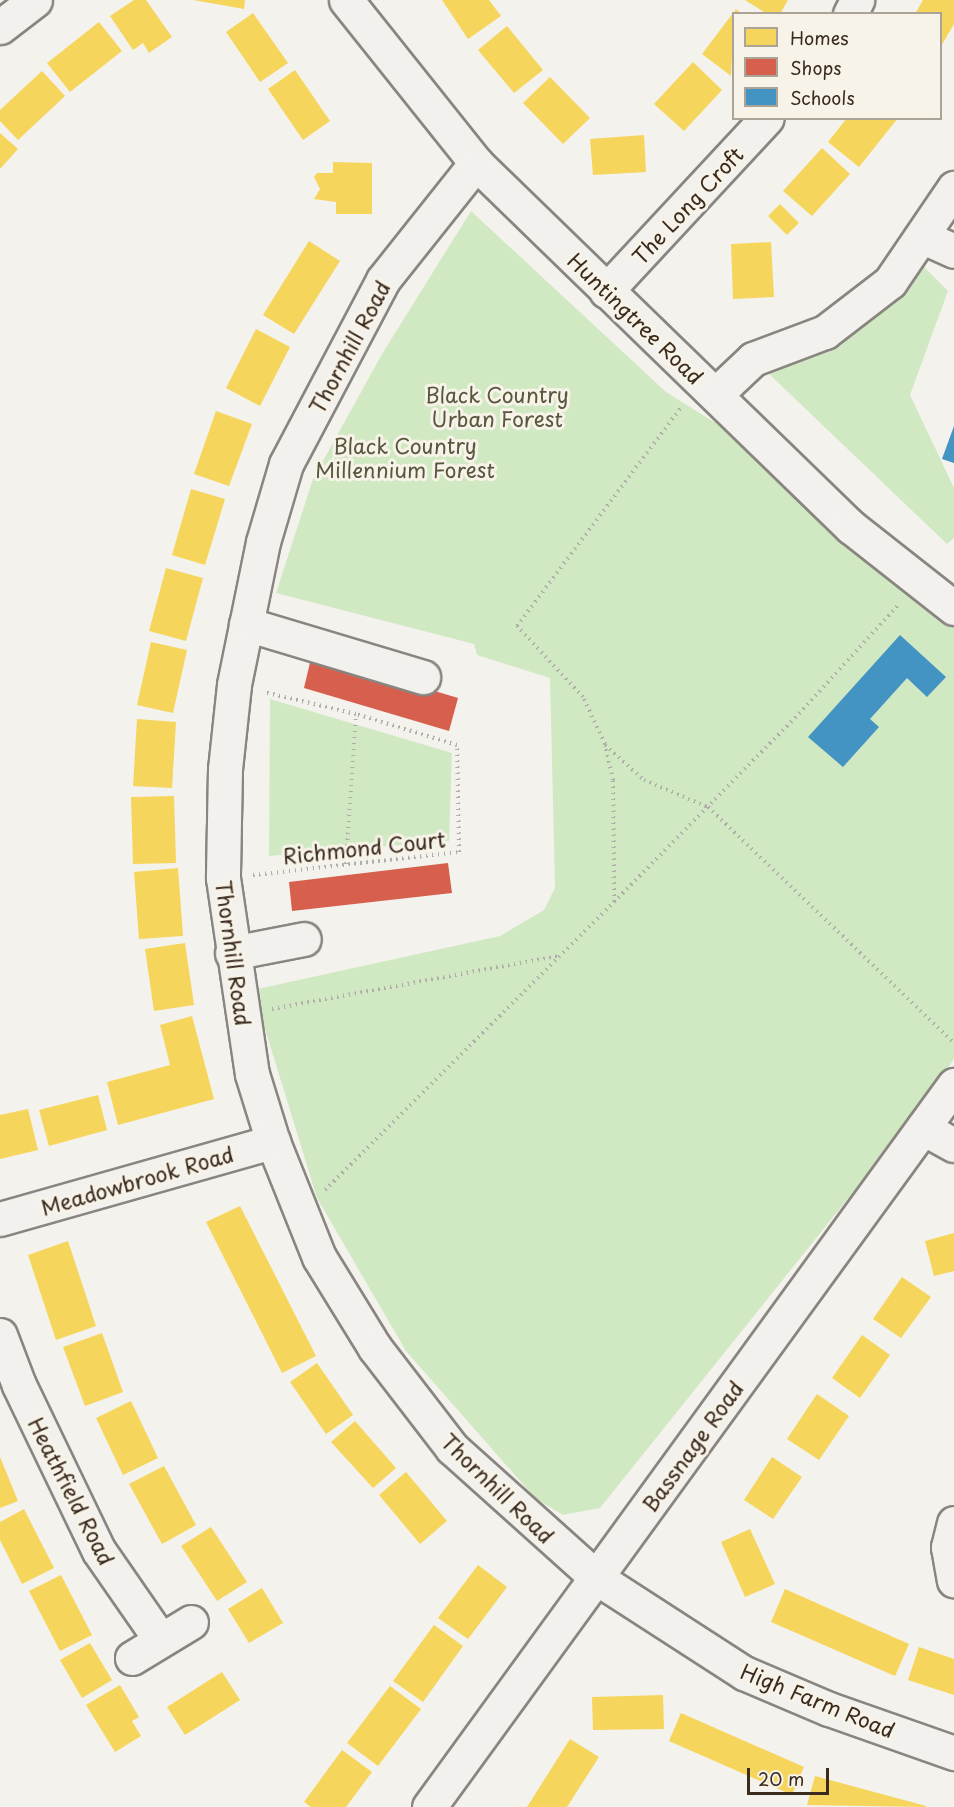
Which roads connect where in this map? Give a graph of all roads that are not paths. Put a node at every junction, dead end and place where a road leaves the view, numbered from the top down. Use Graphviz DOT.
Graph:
graph roads {
  1 [pos="35,0"];
  2 [pos="346,0"];
  3 [pos="0,27"];
  4 [pos="765,120"];
  5 [pos="476,163"];
  6 [pos="954,188"];
  7 [pos="923,237"];
  8 [pos="954,251"];
  9 [pos="606,291"];
  10 [pos="709,388"];
  11 [pos="954,608"];
  12 [pos="246,624"];
  13 [pos="423,677"];
  14 [pos="304,939"];
  15 [pos="232,953"];
  16 [pos="954,1085"];
  17 [pos="923,1128"];
  18 [pos="273,1142"];
  19 [pos="954,1145"];
  20 [pos="0,1219"];
  21 [pos="0,1335"];
  22 [pos="954,1523"];
  23 [pos="597,1578"];
  24 [pos="954,1580"];
  25 [pos="191,1622"];
  26 [pos="160,1639"];
  27 [pos="132,1658"];
  28 [pos="954,1752"];
  29 [pos="429,1807"];
  1 -- 3 [label="street"];
  2 -- 5 [label="street, Huntingtree Road"];
  4 -- 9 [label="street, The Long Croft"];
  5 -- 9 [label="street, Huntingtree Road"];
  5 -- 12 [label="street, Thornhill Road"];
  6 -- 7 [label="street"];
  7 -- 8 [label="street"];
  7 -- 10 [label="street"];
  9 -- 10 [label="street, Huntingtree Road"];
  10 -- 11 [label="street, Huntingtree Road"];
  12 -- 13 [label="street"];
  12 -- 15 [label="street, Thornhill Road"];
  14 -- 15 [label="street"];
  15 -- 18 [label="street, Thornhill Road"];
  16 -- 17 [label="street, Bassnage Road"];
  17 -- 19 [label="street"];
  17 -- 23 [label="street, Bassnage Road"];
  18 -- 20 [label="street, Meadowbrook Road"];
  18 -- 23 [label="street, Thornhill Road"];
  21 -- 26 [label="street, Heathfield Road"];
  22 -- 24 [label="street"];
  23 -- 28 [label="street, High Farm Road"];
  23 -- 29 [label="street, Bassnage Road"];
  25 -- 26 [label="street"];
  26 -- 27 [label="street"];
}
